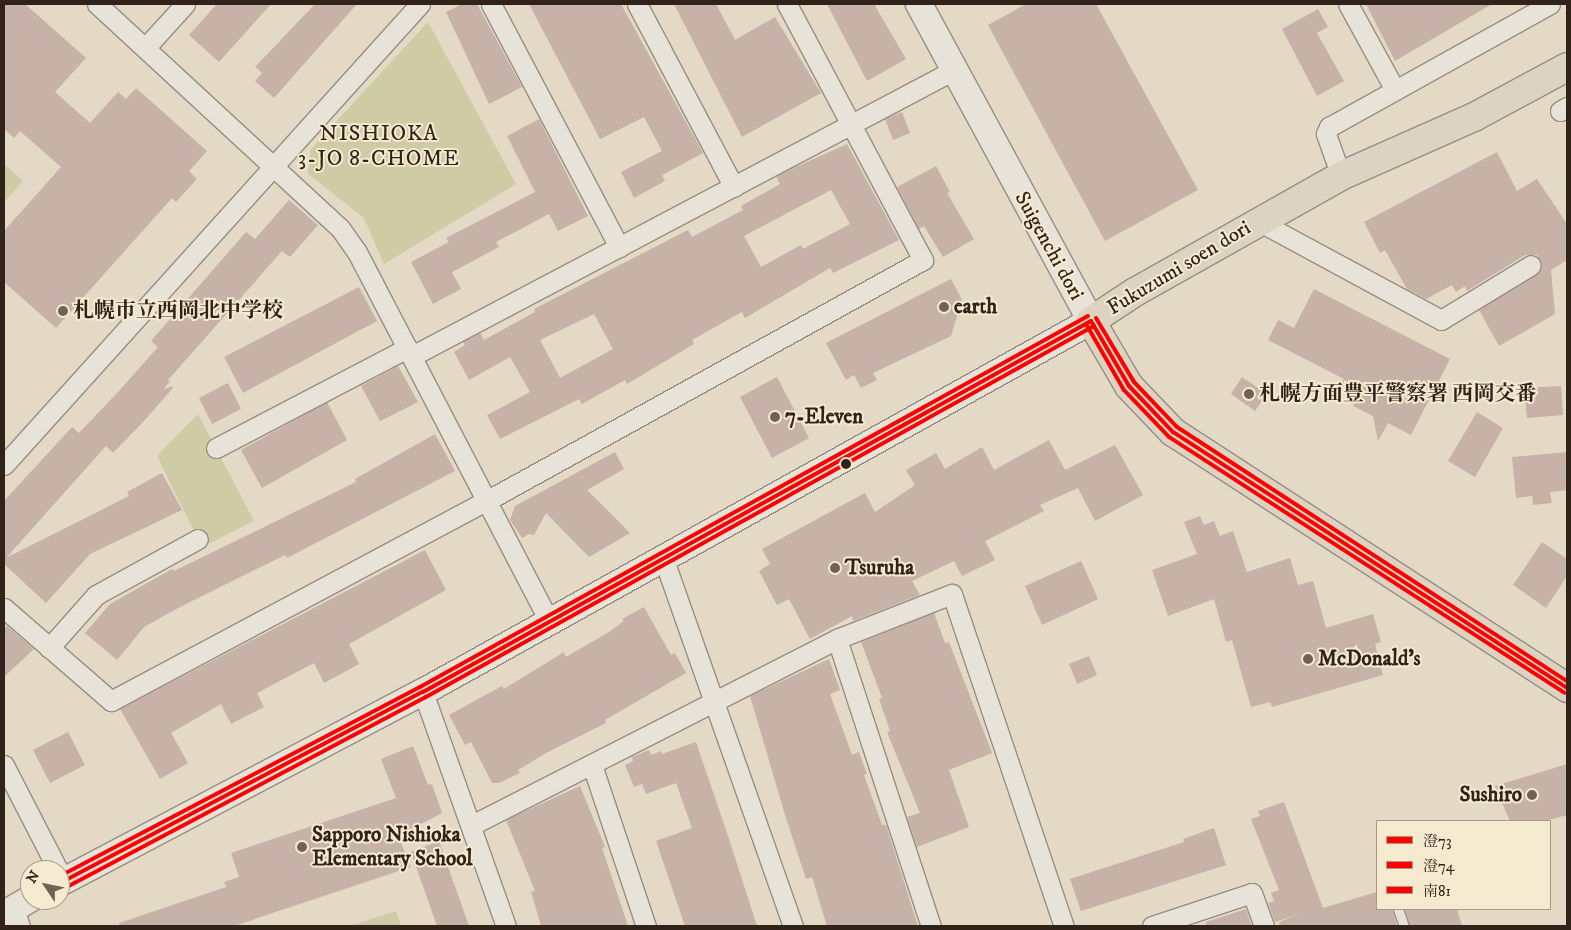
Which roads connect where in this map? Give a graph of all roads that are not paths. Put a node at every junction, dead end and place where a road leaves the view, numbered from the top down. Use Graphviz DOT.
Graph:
graph roads {
  1 [pos="97,4"];
  2 [pos="186,4"];
  3 [pos="420,4"];
  4 [pos="490,4"];
  5 [pos="637,4"];
  6 [pos="787,4"];
  7 [pos="919,4"];
  8 [pos="1348,4"];
  9 [pos="1550,4"];
  10 [pos="1527,9"];
  11 [pos="146,47"];
  12 [pos="1567,67"];
  13 [pos="954,70"];
  14 [pos="1395,90"];
  15 [pos="851,125"];
  16 [pos="272,165"];
  17 [pos="1341,176"];
  18 [pos="734,187"];
  19 [pos="1258,221"];
  20 [pos="619,247"];
  21 [pos="1531,265"];
  22 [pos="1091,321"];
  23 [pos="410,352"];
  24 [pos="216,448"];
  25 [pos="4,465"];
  26 [pos="488,500"];
  27 [pos="198,539"];
  28 [pos="664,560"];
  29 [pos="4,608"];
  30 [pos="550,622"];
  31 [pos="837,639"];
  32 [pos="50,648"];
  33 [pos="1567,688"];
  34 [pos="423,692"];
  35 [pos="715,703"];
  36 [pos="4,765"];
  37 [pos="592,765"];
  38 [pos="472,825"];
  39 [pos="52,860"];
  40 [pos="70,872"];
  41 [pos="1398,910"];
  42 [pos="506,926"];
  43 [pos="646,926"];
  44 [pos="793,926"];
  45 [pos="931,926"];
  46 [pos="1064,926"];
  47 [pos="1152,926"];
  48 [pos="1264,926"];
  49 [pos="1404,926"];
  1 -- 11 [label="street"];
  2 -- 11 [label="street"];
  3 -- 16 [label="street"];
  4 -- 20 [label="street"];
  5 -- 18 [label="street"];
  6 -- 15 [label="street"];
  7 -- 13 [label="street, Suigenchi dori"];
  8 -- 14 [label="street"];
  9 -- 10 [label="street"];
  10 -- 14 [label="street"];
  11 -- 16 [label="street"];
  12 -- 17 [label="main road, Fukuzumi soen dori"];
  13 -- 15 [label="street"];
  13 -- 22 [label="street, Suigenchi dori"];
  14 -- 17 [label="street"];
  15 -- 18 [label="street"];
  15 -- 26 [label="street"];
  16 -- 23 [label="street"];
  16 -- 25 [label="street"];
  17 -- 19 [label="main road, Fukuzumi soen dori"];
  18 -- 20 [label="street"];
  19 -- 21 [label="street"];
  19 -- 22 [label="main road, Fukuzumi soen dori"];
  20 -- 23 [label="street"];
  22 -- 28 [label="street, Fukuzumi soen dori"];
  22 -- 33 [label="main road, Suigenchi dori"];
  23 -- 24 [label="street"];
  23 -- 26 [label="street"];
  26 -- 30 [label="street"];
  26 -- 32 [label="street"];
  27 -- 32 [label="street"];
  28 -- 30 [label="street, Fukuzumi soen dori"];
  28 -- 35 [label="street"];
  29 -- 32 [label="street"];
  30 -- 34 [label="street, Fukuzumi soen dori"];
  31 -- 35 [label="street"];
  31 -- 45 [label="street"];
  31 -- 46 [label="street"];
  34 -- 38 [label="street"];
  34 -- 40 [label="street, Fukuzumi soen dori"];
  35 -- 37 [label="street"];
  35 -- 44 [label="street"];
  36 -- 39 [label="street"];
  37 -- 38 [label="street"];
  37 -- 43 [label="street"];
  38 -- 42 [label="street"];
  41 -- 49 [label="lane"];
  47 -- 48 [label="street"];
}
